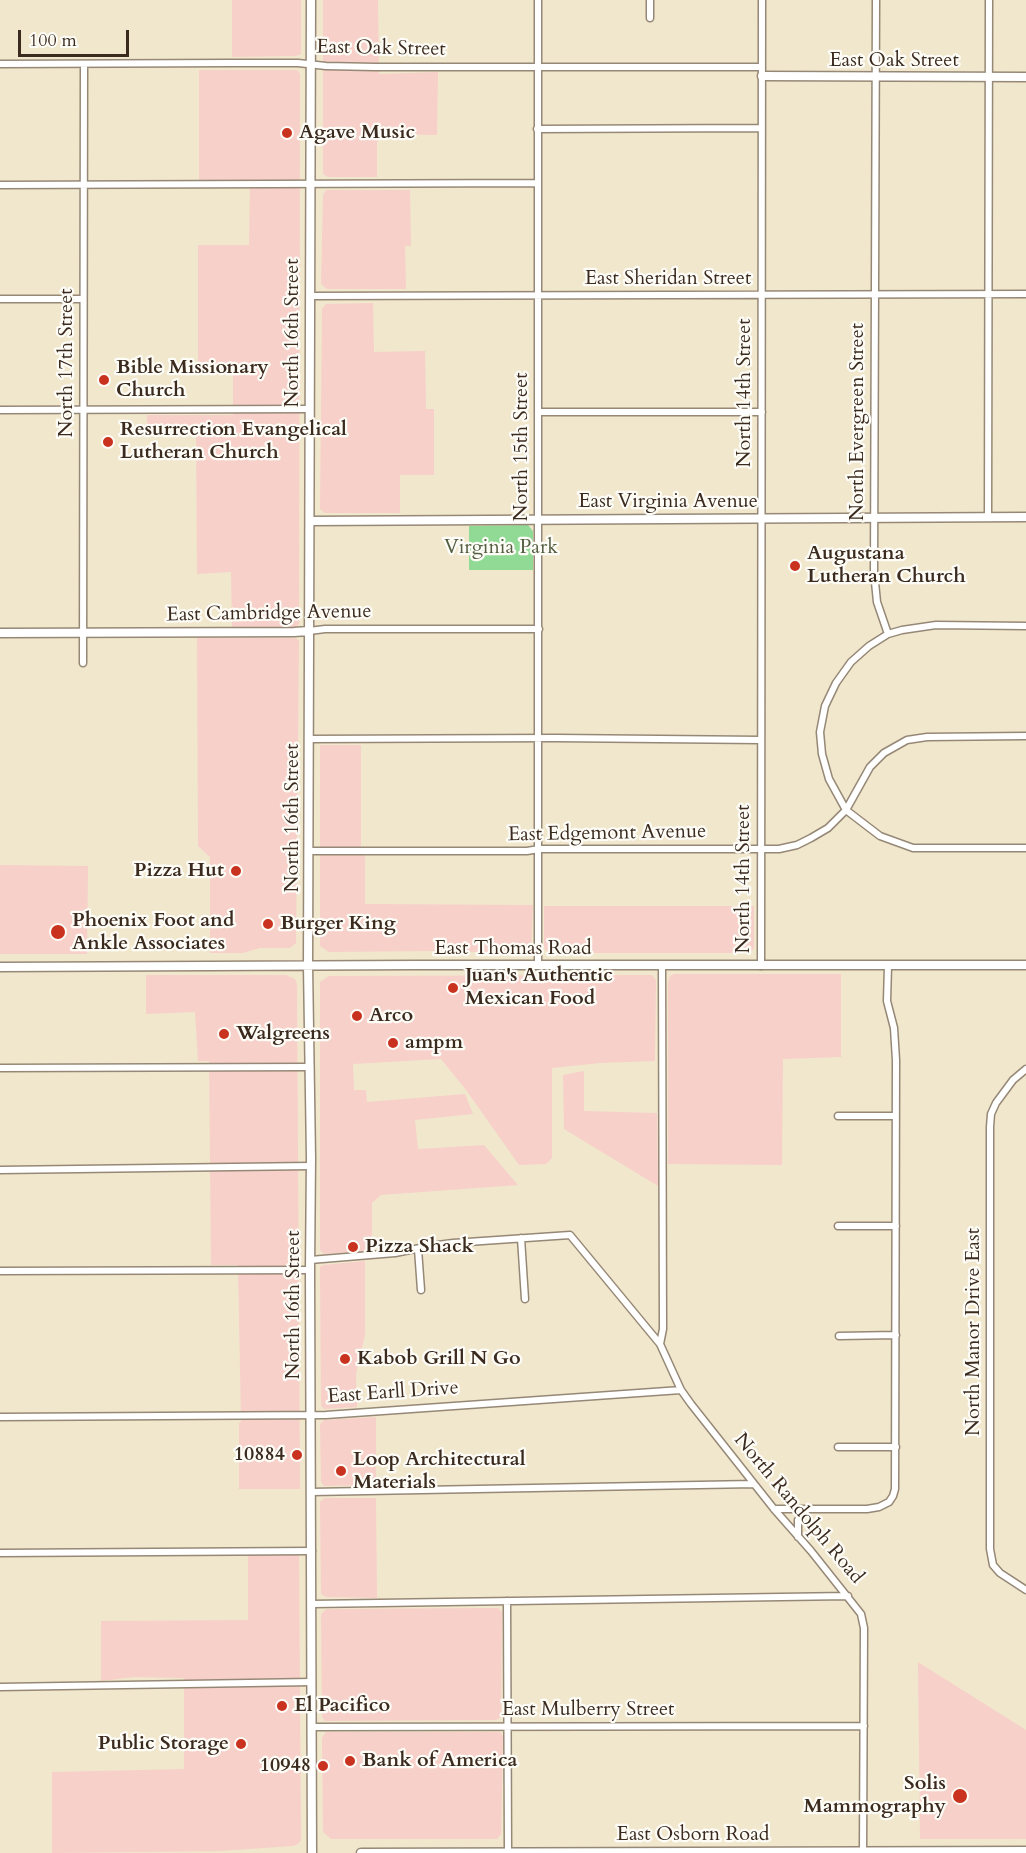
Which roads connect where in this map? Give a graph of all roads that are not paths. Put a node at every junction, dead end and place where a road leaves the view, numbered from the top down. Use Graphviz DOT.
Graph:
graph roads {
  1 [pos="311,0"];
  2 [pos="538,0"];
  3 [pos="650,0"];
  4 [pos="762,0"];
  5 [pos="876,0"];
  6 [pos="989,0"];
  7 [pos="650,18"];
  8 [pos="0,64"];
  9 [pos="84,64"];
  10 [pos="310,64"];
  11 [pos="537,66"];
  12 [pos="762,67"];
  13 [pos="762,76"];
  14 [pos="876,77"];
  15 [pos="989,77"];
  16 [pos="1026,77"];
  17 [pos="762,128"];
  18 [pos="537,129"];
  19 [pos="537,183"];
  20 [pos="309,184"];
  21 [pos="0,185"];
  22 [pos="84,185"];
  23 [pos="1026,294"];
  24 [pos="874,295"];
  25 [pos="989,295"];
  26 [pos="310,296"];
  27 [pos="538,296"];
  28 [pos="762,296"];
  29 [pos="0,299"];
  30 [pos="83,299"];
  31 [pos="310,408"];
  32 [pos="0,410"];
  33 [pos="82,410"];
  34 [pos="538,412"];
  35 [pos="762,412"];
  36 [pos="874,517"];
  37 [pos="988,517"];
  38 [pos="1026,517"];
  39 [pos="762,518"];
  40 [pos="538,519"];
  41 [pos="309,521"];
  42 [pos="1026,626"];
  43 [pos="539,629"];
  44 [pos="309,631"];
  45 [pos="83,632"];
  46 [pos="0,633"];
  47 [pos="888,634"];
  48 [pos="83,663"];
  49 [pos="1026,736"];
  50 [pos="310,739"];
  51 [pos="538,739"];
  52 [pos="761,740"];
  53 [pos="846,810"];
  54 [pos="1026,848"];
  55 [pos="539,849"];
  56 [pos="761,849"];
  57 [pos="309,851"];
  58 [pos="308,965"];
  59 [pos="538,965"];
  60 [pos="662,965"];
  61 [pos="1026,965"];
  62 [pos="761,966"];
  63 [pos="888,966"];
  64 [pos="0,967"];
  65 [pos="309,1067"];
  66 [pos="0,1068"];
  67 [pos="1026,1069"];
  68 [pos="838,1116"];
  69 [pos="896,1116"];
  70 [pos="311,1166"];
  71 [pos="0,1170"];
  72 [pos="838,1226"];
  73 [pos="896,1226"];
  74 [pos="521,1238"];
  75 [pos="418,1249"];
  76 [pos="310,1260"];
  77 [pos="310,1270"];
  78 [pos="0,1271"];
  79 [pos="421,1290"];
  80 [pos="525,1299"];
  81 [pos="896,1335"];
  82 [pos="839,1336"];
  83 [pos="660,1344"];
  84 [pos="681,1390"];
  85 [pos="311,1415"];
  86 [pos="0,1417"];
  87 [pos="838,1447"];
  88 [pos="896,1447"];
  89 [pos="754,1484"];
  90 [pos="311,1492"];
  91 [pos="774,1509"];
  92 [pos="809,1509"];
  93 [pos="798,1537"];
  94 [pos="312,1551"];
  95 [pos="0,1553"];
  96 [pos="1026,1590"];
  97 [pos="848,1596"];
  98 [pos="507,1601"];
  99 [pos="312,1604"];
  100 [pos="312,1682"];
  101 [pos="0,1687"];
  102 [pos="864,1726"];
  103 [pos="312,1727"];
  104 [pos="507,1727"];
  105 [pos="863,1851"];
  106 [pos="1026,1851"];
  107 [pos="508,1852"];
  108 [pos="590,1852"];
  109 [pos="760,1852"];
  110 [pos="984,1852"];
  111 [pos="312,1853"];
  112 [pos="361,1853"];
  1 -- 10 [label="main road, North 16th Street"];
  2 -- 11 [label="street, North 15th Street"];
  3 -- 7 [label="street"];
  4 -- 12 [label="street, North 14th Street"];
  5 -- 14 [label="street, North Evergreen Street"];
  6 -- 15 [label="street"];
  8 -- 9 [label="street, East Oak Street"];
  9 -- 10 [label="street, East Oak Street"];
  9 -- 22 [label="street, North 17th Street"];
  10 -- 11 [label="street, East Oak Street"];
  10 -- 20 [label="main road, North 16th Street"];
  11 -- 12 [label="street, East Oak Street"];
  11 -- 18 [label="street, North 15th Street"];
  12 -- 13 [label="street, North 14th Street"];
  13 -- 14 [label="main road, East Oak Street"];
  13 -- 17 [label="street, North 14th Street"];
  14 -- 15 [label="main road, East Oak Street"];
  14 -- 24 [label="street, North Evergreen Street"];
  15 -- 16 [label="main road, East Oak Street"];
  15 -- 25 [label="street"];
  17 -- 18 [label="street"];
  17 -- 28 [label="street, North 14th Street"];
  18 -- 19 [label="street, North 15th Street"];
  19 -- 20 [label="street"];
  19 -- 27 [label="street, North 15th Street"];
  20 -- 22 [label="street"];
  20 -- 26 [label="main road, North 16th Street"];
  21 -- 22 [label="street"];
  22 -- 30 [label="street, North 17th Street"];
  23 -- 25 [label="street, East Sheridan Street"];
  24 -- 25 [label="street, East Sheridan Street"];
  24 -- 28 [label="street, East Sheridan Street"];
  24 -- 36 [label="street, North Evergreen Street"];
  25 -- 37 [label="street"];
  26 -- 27 [label="street, East Sheridan Street"];
  26 -- 31 [label="main road, North 16th Street"];
  27 -- 28 [label="street, East Sheridan Street"];
  27 -- 34 [label="street, North 15th Street"];
  28 -- 35 [label="street, North 14th Street"];
  29 -- 30 [label="street"];
  30 -- 33 [label="street, North 17th Street"];
  31 -- 33 [label="street"];
  31 -- 41 [label="main road, North 16th Street"];
  32 -- 33 [label="street"];
  33 -- 45 [label="street, North 17th Street"];
  34 -- 35 [label="street"];
  34 -- 40 [label="street, North 15th Street"];
  35 -- 39 [label="street, North 14th Street"];
  36 -- 37 [label="main road, East Virginia Avenue"];
  36 -- 39 [label="main road, East Virginia Avenue"];
  36 -- 47 [label="street, North Evergreen Street"];
  37 -- 38 [label="main road, East Virginia Avenue"];
  39 -- 40 [label="main road, East Virginia Avenue"];
  39 -- 52 [label="street, North 14th Street"];
  40 -- 41 [label="main road, East Virginia Avenue"];
  40 -- 43 [label="street, North 15th Street"];
  41 -- 44 [label="main road, North 16th Street"];
  42 -- 47 [label="street"];
  43 -- 44 [label="street, East Cambridge Avenue"];
  43 -- 51 [label="street, North 15th Street"];
  44 -- 45 [label="main road, East Cambridge Avenue"];
  44 -- 50 [label="main road, North 16th Street"];
  45 -- 46 [label="main road, East Cambridge Avenue"];
  45 -- 48 [label="street, North 17th Street"];
  47 -- 53 [label="street"];
  49 -- 53 [label="street, East Edgemont Avenue"];
  50 -- 51 [label="street"];
  50 -- 57 [label="main road, North 16th Street"];
  51 -- 52 [label="street"];
  51 -- 55 [label="street, North 15th Street"];
  52 -- 56 [label="street, North 14th Street"];
  53 -- 54 [label="street"];
  53 -- 56 [label="street, East Edgemont Avenue"];
  55 -- 56 [label="street, East Edgemont Avenue"];
  55 -- 57 [label="street, East Edgemont Avenue"];
  55 -- 59 [label="street, North 15th Street"];
  56 -- 62 [label="street, North 14th Street"];
  57 -- 58 [label="main road, North 16th Street"];
  58 -- 59 [label="main road, East Thomas Road"];
  58 -- 64 [label="main road, East Thomas Road"];
  58 -- 65 [label="main road, North 16th Street"];
  59 -- 60 [label="main road, East Thomas Road"];
  60 -- 62 [label="main road, East Thomas Road"];
  60 -- 83 [label="street"];
  61 -- 63 [label="main road, East Thomas Road"];
  62 -- 63 [label="main road, East Thomas Road"];
  63 -- 69 [label="street"];
  65 -- 66 [label="street"];
  65 -- 70 [label="main road, North 16th Street"];
  67 -- 96 [label="street, North Manor Drive East"];
  68 -- 69 [label="street"];
  69 -- 73 [label="street"];
  70 -- 71 [label="street"];
  70 -- 76 [label="main road, North 16th Street"];
  72 -- 73 [label="street"];
  73 -- 81 [label="street"];
  74 -- 75 [label="street"];
  74 -- 80 [label="street"];
  74 -- 83 [label="street, North Randolph Road"];
  75 -- 76 [label="street"];
  75 -- 79 [label="street"];
  76 -- 77 [label="main road, North 16th Street"];
  77 -- 78 [label="street"];
  77 -- 85 [label="main road, North 16th Street"];
  81 -- 82 [label="street"];
  81 -- 88 [label="street"];
  83 -- 84 [label="street, North Randolph Road"];
  84 -- 85 [label="street, East Earll Drive"];
  84 -- 89 [label="street, North Randolph Road"];
  85 -- 86 [label="street, East Earll Drive"];
  85 -- 90 [label="main road, North 16th Street"];
  87 -- 88 [label="street"];
  88 -- 92 [label="street"];
  89 -- 90 [label="street"];
  89 -- 91 [label="street, North Randolph Road"];
  90 -- 94 [label="main road, North 16th Street"];
  91 -- 92 [label="street"];
  91 -- 93 [label="street, North Randolph Road"];
  92 -- 93 [label="street"];
  93 -- 97 [label="street, North Randolph Road"];
  94 -- 95 [label="street"];
  94 -- 99 [label="main road, North 16th Street"];
  97 -- 98 [label="street"];
  97 -- 102 [label="street, North Randolph Road"];
  98 -- 99 [label="street"];
  98 -- 104 [label="street"];
  99 -- 100 [label="main road, North 16th Street"];
  100 -- 101 [label="street"];
  100 -- 103 [label="main road, North 16th Street"];
  102 -- 104 [label="street, East Mulberry Street"];
  102 -- 105 [label="street, North Randolph Road"];
  103 -- 104 [label="street, East Mulberry Street"];
  103 -- 111 [label="main road, North 16th Street"];
  104 -- 107 [label="street"];
  105 -- 109 [label="main road, East Osborn Road"];
  105 -- 110 [label="main road, East Osborn Road"];
  106 -- 110 [label="main road, East Osborn Road"];
  107 -- 108 [label="main road, East Osborn Road"];
  107 -- 112 [label="main road, East Osborn Road"];
  108 -- 109 [label="main road, East Osborn Road"];
}
